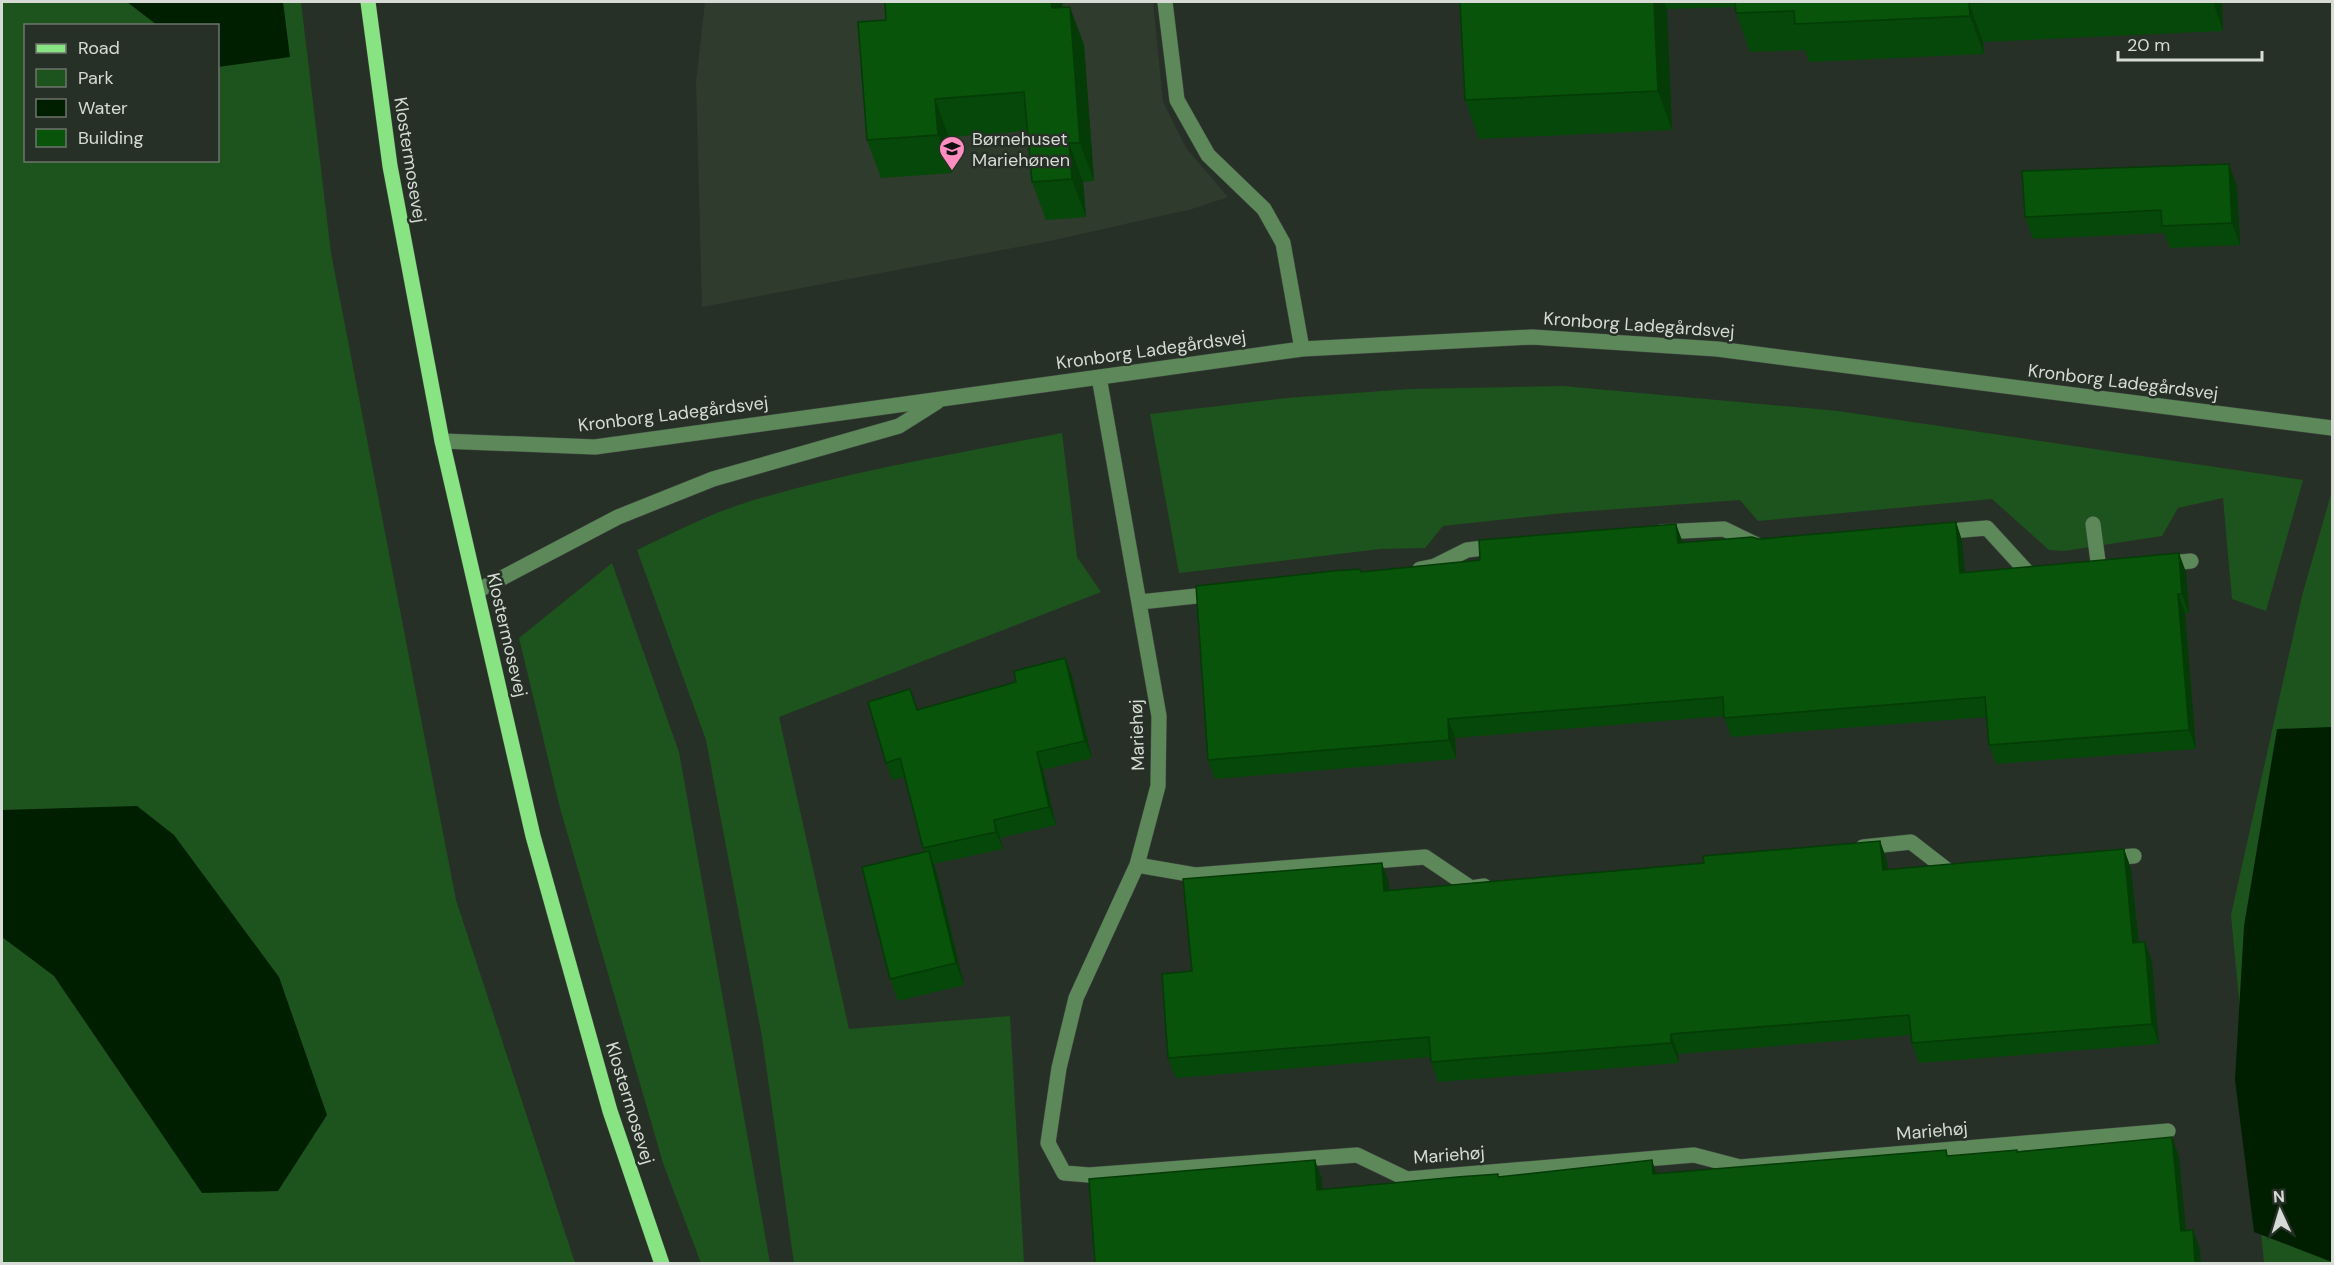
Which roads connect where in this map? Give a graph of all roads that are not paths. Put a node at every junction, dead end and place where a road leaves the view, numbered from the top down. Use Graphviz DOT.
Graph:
graph roads {
  1 [pos="368,2"];
  2 [pos="1165,2"];
  3 [pos="1302,349"];
  4 [pos="1100,377"];
  5 [pos="942,399"];
  6 [pos="2332,428"];
  7 [pos="442,441"];
  8 [pos="2093,524"];
  9 [pos="1645,532"];
  10 [pos="1921,534"];
  11 [pos="1511,544"];
  12 [pos="1776,547"];
  13 [pos="2191,561"];
  14 [pos="2145,565"];
  15 [pos="2099,569"];
  16 [pos="1400,572"];
  17 [pos="2054,573"];
  18 [pos="477,591"];
  19 [pos="1235,592"];
  20 [pos="1140,602"];
  21 [pos="1851,848"];
  22 [pos="2134,856"];
  23 [pos="2088,860"];
  24 [pos="1137,865"];
  25 [pos="1974,870"];
  26 [pos="1495,885"];
  27 [pos="2168,1131"];
  28 [pos="662,1263"];
  1 -- 7 [label="main road, Klostermosevej"];
  2 -- 3 [label="street"];
  3 -- 4 [label="street, Kronborg Ladegårdsvej"];
  3 -- 6 [label="street, Kronborg Ladegårdsvej"];
  4 -- 5 [label="street, Kronborg Ladegårdsvej"];
  4 -- 20 [label="street, Mariehøj"];
  5 -- 7 [label="street, Kronborg Ladegårdsvej"];
  5 -- 18 [label="street, Kronborg Ladegårdsvej"];
  7 -- 18 [label="main road, Klostermosevej"];
  8 -- 15 [label="street"];
  9 -- 12 [label="street"];
  10 -- 17 [label="street"];
  11 -- 16 [label="street"];
  13 -- 14 [label="street"];
  18 -- 28 [label="main road, Klostermosevej"];
  19 -- 20 [label="street"];
  20 -- 24 [label="street, Mariehøj"];
  21 -- 25 [label="street"];
  22 -- 23 [label="street"];
  24 -- 26 [label="street"];
  24 -- 27 [label="street, Mariehøj"];
}
